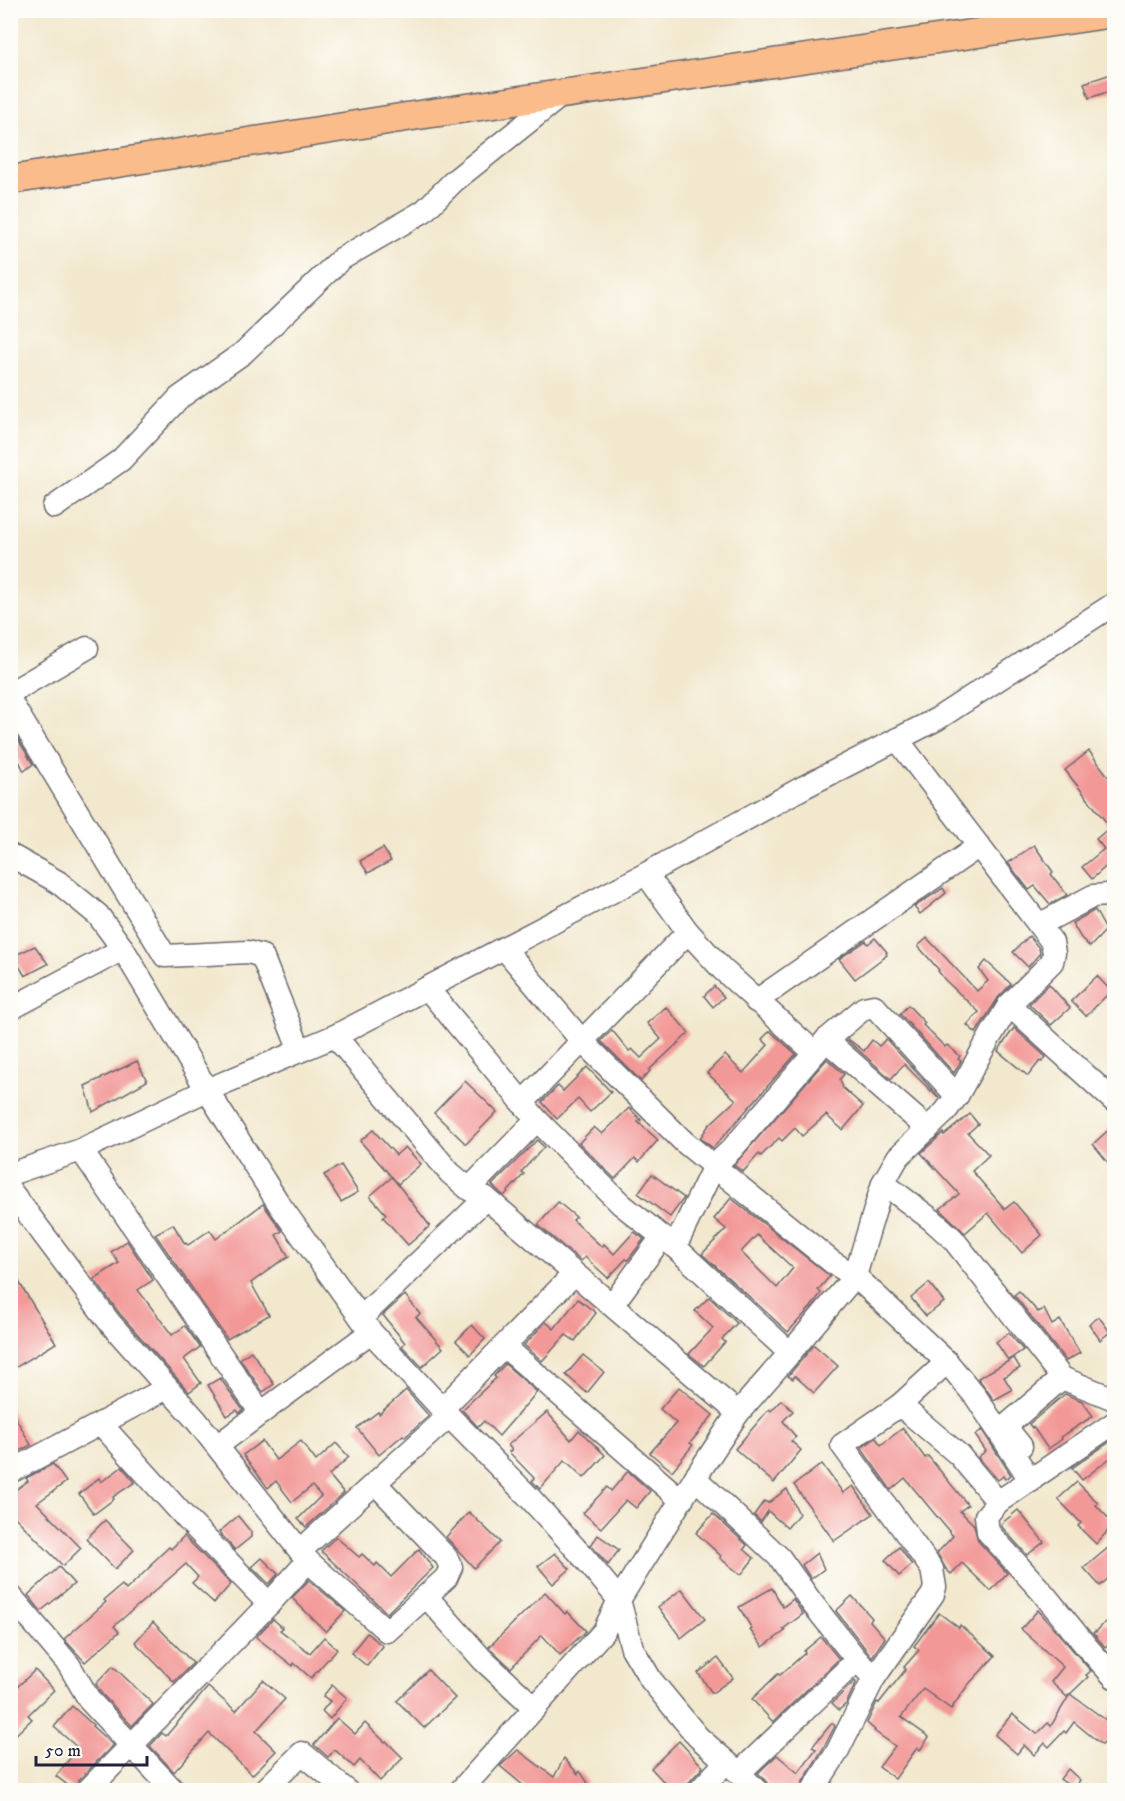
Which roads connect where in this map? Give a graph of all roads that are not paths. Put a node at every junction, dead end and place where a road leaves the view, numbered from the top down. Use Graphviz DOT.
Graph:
graph roads {
  1 [pos="1114,13"];
  2 [pos="563,94"];
  3 [pos="10,180"];
  4 [pos="54,507"];
  5 [pos="1114,604"];
  6 [pos="87,648"];
  7 [pos="10,693"];
  8 [pos="10,701"];
  9 [pos="897,739"];
  10 [pos="979,846"];
  11 [pos="10,855"];
  12 [pos="646,874"];
  13 [pos="1114,896"];
  14 [pos="1039,926"];
  15 [pos="688,932"];
  16 [pos="504,948"];
  17 [pos="123,949"];
  18 [pos="427,988"];
  19 [pos="756,1001"];
  20 [pos="1009,1005"];
  21 [pos="10,1009"];
  22 [pos="335,1036"];
  23 [pos="581,1040"];
  24 [pos="820,1046"];
  25 [pos="300,1051"];
  26 [pos="207,1090"];
  27 [pos="957,1096"];
  28 [pos="1114,1101"];
  29 [pos="530,1112"];
  30 [pos="928,1129"];
  31 [pos="81,1150"];
  32 [pos="714,1166"];
  33 [pos="10,1174"];
  34 [pos="883,1184"];
  35 [pos="10,1190"];
  36 [pos="477,1194"];
  37 [pos="669,1242"];
  38 [pos="574,1274"];
  39 [pos="855,1276"];
  40 [pos="612,1305"];
  41 [pos="366,1325"];
  42 [pos="504,1346"];
  43 [pos="790,1353"];
  44 [pos="947,1362"];
  45 [pos="1062,1378"];
  46 [pos="167,1388"];
  47 [pos="1114,1398"];
  48 [pos="900,1405"];
  49 [pos="261,1413"];
  50 [pos="445,1413"];
  51 [pos="738,1413"];
  52 [pos="1114,1423"];
  53 [pos="101,1424"];
  54 [pos="218,1446"];
  55 [pos="10,1472"];
  56 [pos="1037,1477"];
  57 [pos="695,1478"];
  58 [pos="375,1483"];
  59 [pos="681,1500"];
  60 [pos="998,1502"];
  61 [pos="305,1555"];
  62 [pos="10,1595"];
  63 [pos="426,1596"];
  64 [pos="619,1600"];
  65 [pos="269,1604"];
  66 [pos="857,1660"];
  67 [pos="1114,1677"];
  68 [pos="874,1678"];
  69 [pos="535,1708"];
  70 [pos="131,1746"];
  71 [pos="732,1767"];
  72 [pos="88,1791"];
  73 [pos="173,1791"];
  74 [pos="265,1791"];
  75 [pos="346,1791"];
  76 [pos="461,1791"];
  77 [pos="700,1791"];
  78 [pos="756,1791"];
  79 [pos="813,1791"];
  1 -- 2 [label="main road"];
  2 -- 3 [label="main road"];
  2 -- 4 [label="street"];
  5 -- 9 [label="street"];
  6 -- 7 [label="street"];
  8 -- 25 [label="street"];
  9 -- 10 [label="street"];
  9 -- 12 [label="street"];
  10 -- 14 [label="street"];
  10 -- 19 [label="street"];
  11 -- 17 [label="street"];
  12 -- 15 [label="street"];
  12 -- 16 [label="street"];
  13 -- 14 [label="street"];
  14 -- 20 [label="street"];
  15 -- 19 [label="street"];
  15 -- 23 [label="street"];
  16 -- 18 [label="street"];
  16 -- 23 [label="street"];
  17 -- 21 [label="street"];
  17 -- 26 [label="street"];
  18 -- 22 [label="street"];
  18 -- 29 [label="street"];
  19 -- 24 [label="street"];
  20 -- 27 [label="street"];
  20 -- 28 [label="street"];
  22 -- 25 [label="street"];
  22 -- 36 [label="street"];
  23 -- 29 [label="street"];
  23 -- 32 [label="street"];
  24 -- 27 [label="street"];
  24 -- 30 [label="street"];
  24 -- 32 [label="street"];
  25 -- 26 [label="street"];
  26 -- 31 [label="street"];
  26 -- 41 [label="street"];
  27 -- 30 [label="street"];
  29 -- 36 [label="street"];
  29 -- 37 [label="street"];
  30 -- 34 [label="street"];
  31 -- 33 [label="street"];
  31 -- 49 [label="street"];
  32 -- 37 [label="street"];
  32 -- 39 [label="street"];
  34 -- 39 [label="street"];
  34 -- 45 [label="street"];
  35 -- 46 [label="street"];
  36 -- 38 [label="street"];
  36 -- 41 [label="street"];
  37 -- 40 [label="street"];
  37 -- 43 [label="street"];
  38 -- 40 [label="street"];
  38 -- 42 [label="street"];
  39 -- 43 [label="street"];
  39 -- 44 [label="street"];
  40 -- 51 [label="street"];
  41 -- 49 [label="street"];
  41 -- 50 [label="street"];
  42 -- 50 [label="street"];
  42 -- 59 [label="street"];
  43 -- 51 [label="street"];
  44 -- 48 [label="street"];
  44 -- 56 [label="street"];
  45 -- 47 [label="street"];
  45 -- 56 [label="street"];
  46 -- 53 [label="street"];
  46 -- 54 [label="street"];
  48 -- 60 [label="street"];
  48 -- 68 [label="street"];
  49 -- 54 [label="street"];
  50 -- 58 [label="street"];
  50 -- 64 [label="street"];
  51 -- 57 [label="street"];
  52 -- 56 [label="street"];
  53 -- 55 [label="street"];
  53 -- 65 [label="street"];
  54 -- 61 [label="street"];
  56 -- 60 [label="street"];
  57 -- 59 [label="street"];
  57 -- 66 [label="street"];
  58 -- 61 [label="street"];
  58 -- 63 [label="street"];
  59 -- 64 [label="street"];
  60 -- 67 [label="street"];
  61 -- 63 [label="street"];
  61 -- 65 [label="street"];
  62 -- 70 [label="street"];
  63 -- 69 [label="street"];
  64 -- 69 [label="street"];
  64 -- 71 [label="street"];
  65 -- 70 [label="street"];
  66 -- 68 [label="street"];
  66 -- 71 [label="street"];
  68 -- 79 [label="street"];
  69 -- 76 [label="street"];
  70 -- 72 [label="street"];
  70 -- 73 [label="street"];
  71 -- 77 [label="street"];
  71 -- 78 [label="street"];
  74 -- 75 [label="street"];
}
